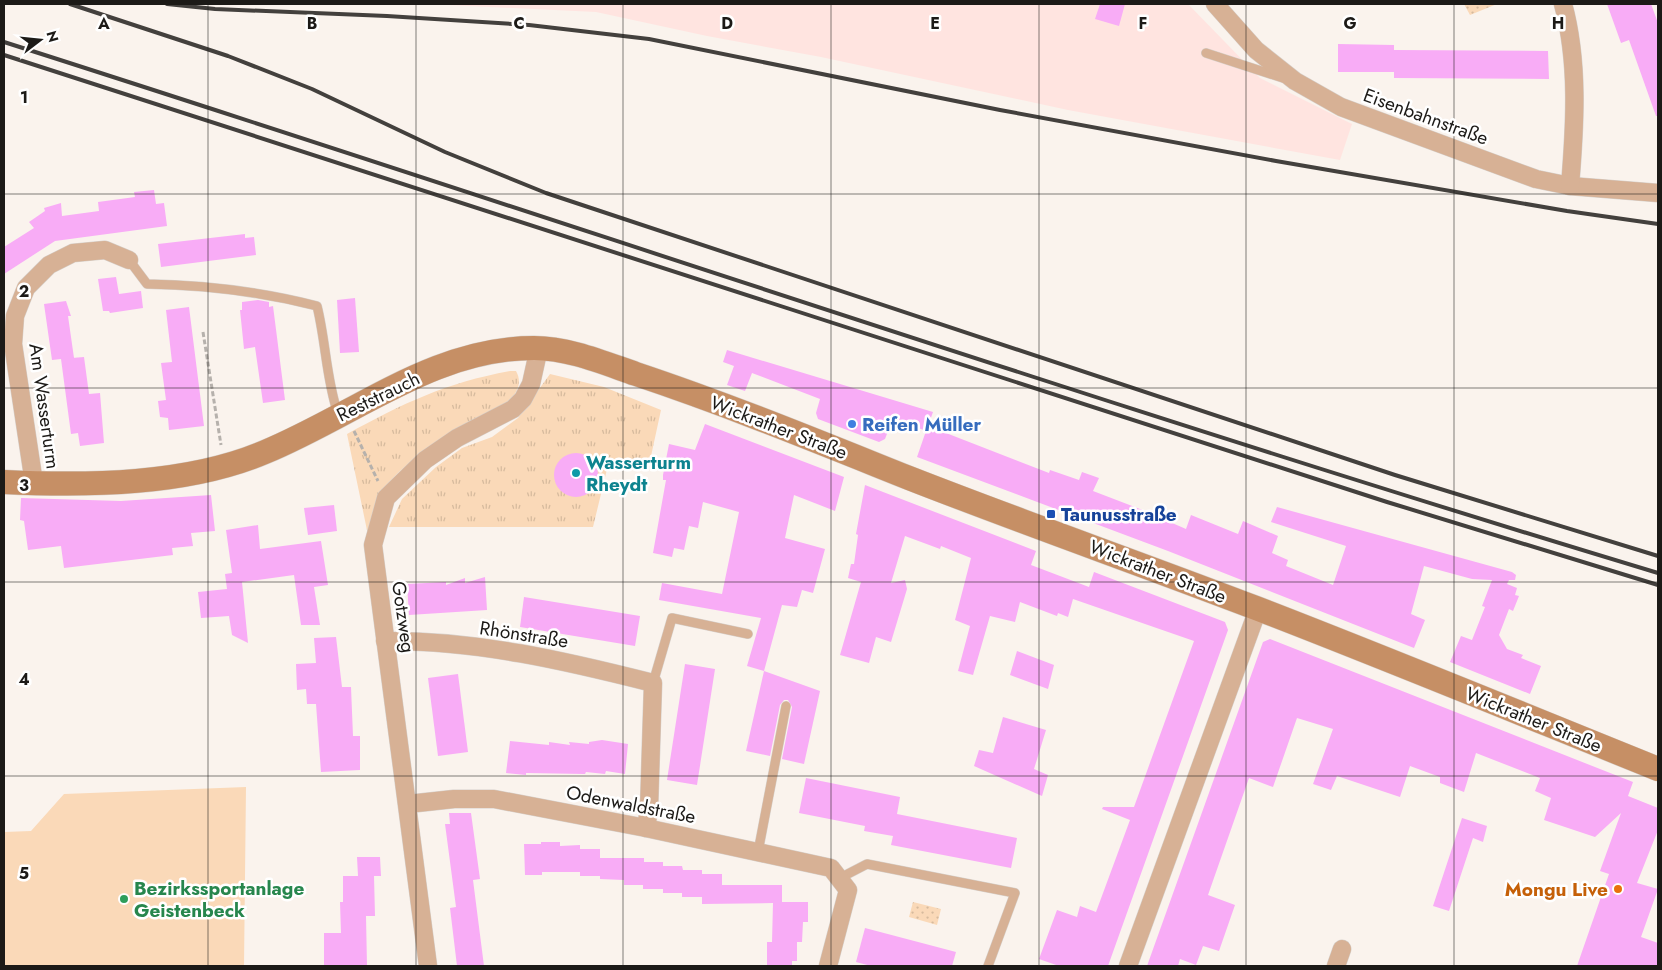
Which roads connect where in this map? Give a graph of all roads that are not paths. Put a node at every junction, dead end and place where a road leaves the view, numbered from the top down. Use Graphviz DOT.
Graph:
graph roads {
  1 [pos="1215,4"];
  2 [pos="1562,4"];
  3 [pos="1206,53"];
  4 [pos="1295,82"];
  5 [pos="1570,186"];
  6 [pos="1658,194"];
  7 [pos="130,260"];
  8 [pos="539,348"];
  9 [pos="342,414"];
  10 [pos="4,482"];
  11 [pos="34,484"];
  12 [pos="1258,609"];
  13 [pos="748,634"];
  14 [pos="385,641"];
  15 [pos="653,684"];
  16 [pos="786,706"];
  17 [pos="1658,769"];
  18 [pos="408,804"];
  19 [pos="646,828"];
  20 [pos="758,852"];
  21 [pos="840,878"];
  22 [pos="1342,949"];
  23 [pos="428,966"];
  24 [pos="828,966"];
  25 [pos="988,966"];
  26 [pos="1128,966"];
  27 [pos="1336,966"];
  1 -- 4 [label="street, Eisenbahnstraße"];
  2 -- 5 [label="street"];
  3 -- 4 [label="lane"];
  4 -- 5 [label="street, Eisenbahnstraße"];
  5 -- 6 [label="street, Eisenbahnstraße"];
  7 -- 9 [label="lane, Am Wasserturm"];
  7 -- 11 [label="street, Am Wasserturm"];
  8 -- 9 [label="main road, Reststrauch"];
  8 -- 12 [label="main road, Wickrather Straße"];
  8 -- 14 [label="street, Gotzweg"];
  9 -- 11 [label="main road, Reststrauch"];
  10 -- 11 [label="main road, Reststrauch"];
  12 -- 17 [label="main road, Wickrather Straße"];
  12 -- 26 [label="street"];
  13 -- 15 [label="lane"];
  14 -- 15 [label="street, Rhönstraße"];
  14 -- 18 [label="street, Gotzweg"];
  15 -- 19 [label="street"];
  16 -- 20 [label="lane"];
  18 -- 19 [label="street, Odenwaldstraße"];
  18 -- 23 [label="street, Gotzweg"];
  19 -- 20 [label="street, Odenwaldstraße"];
  20 -- 21 [label="street, Odenwaldstraße"];
  21 -- 24 [label="street"];
  21 -- 25 [label="lane"];
  22 -- 27 [label="street"];
}
